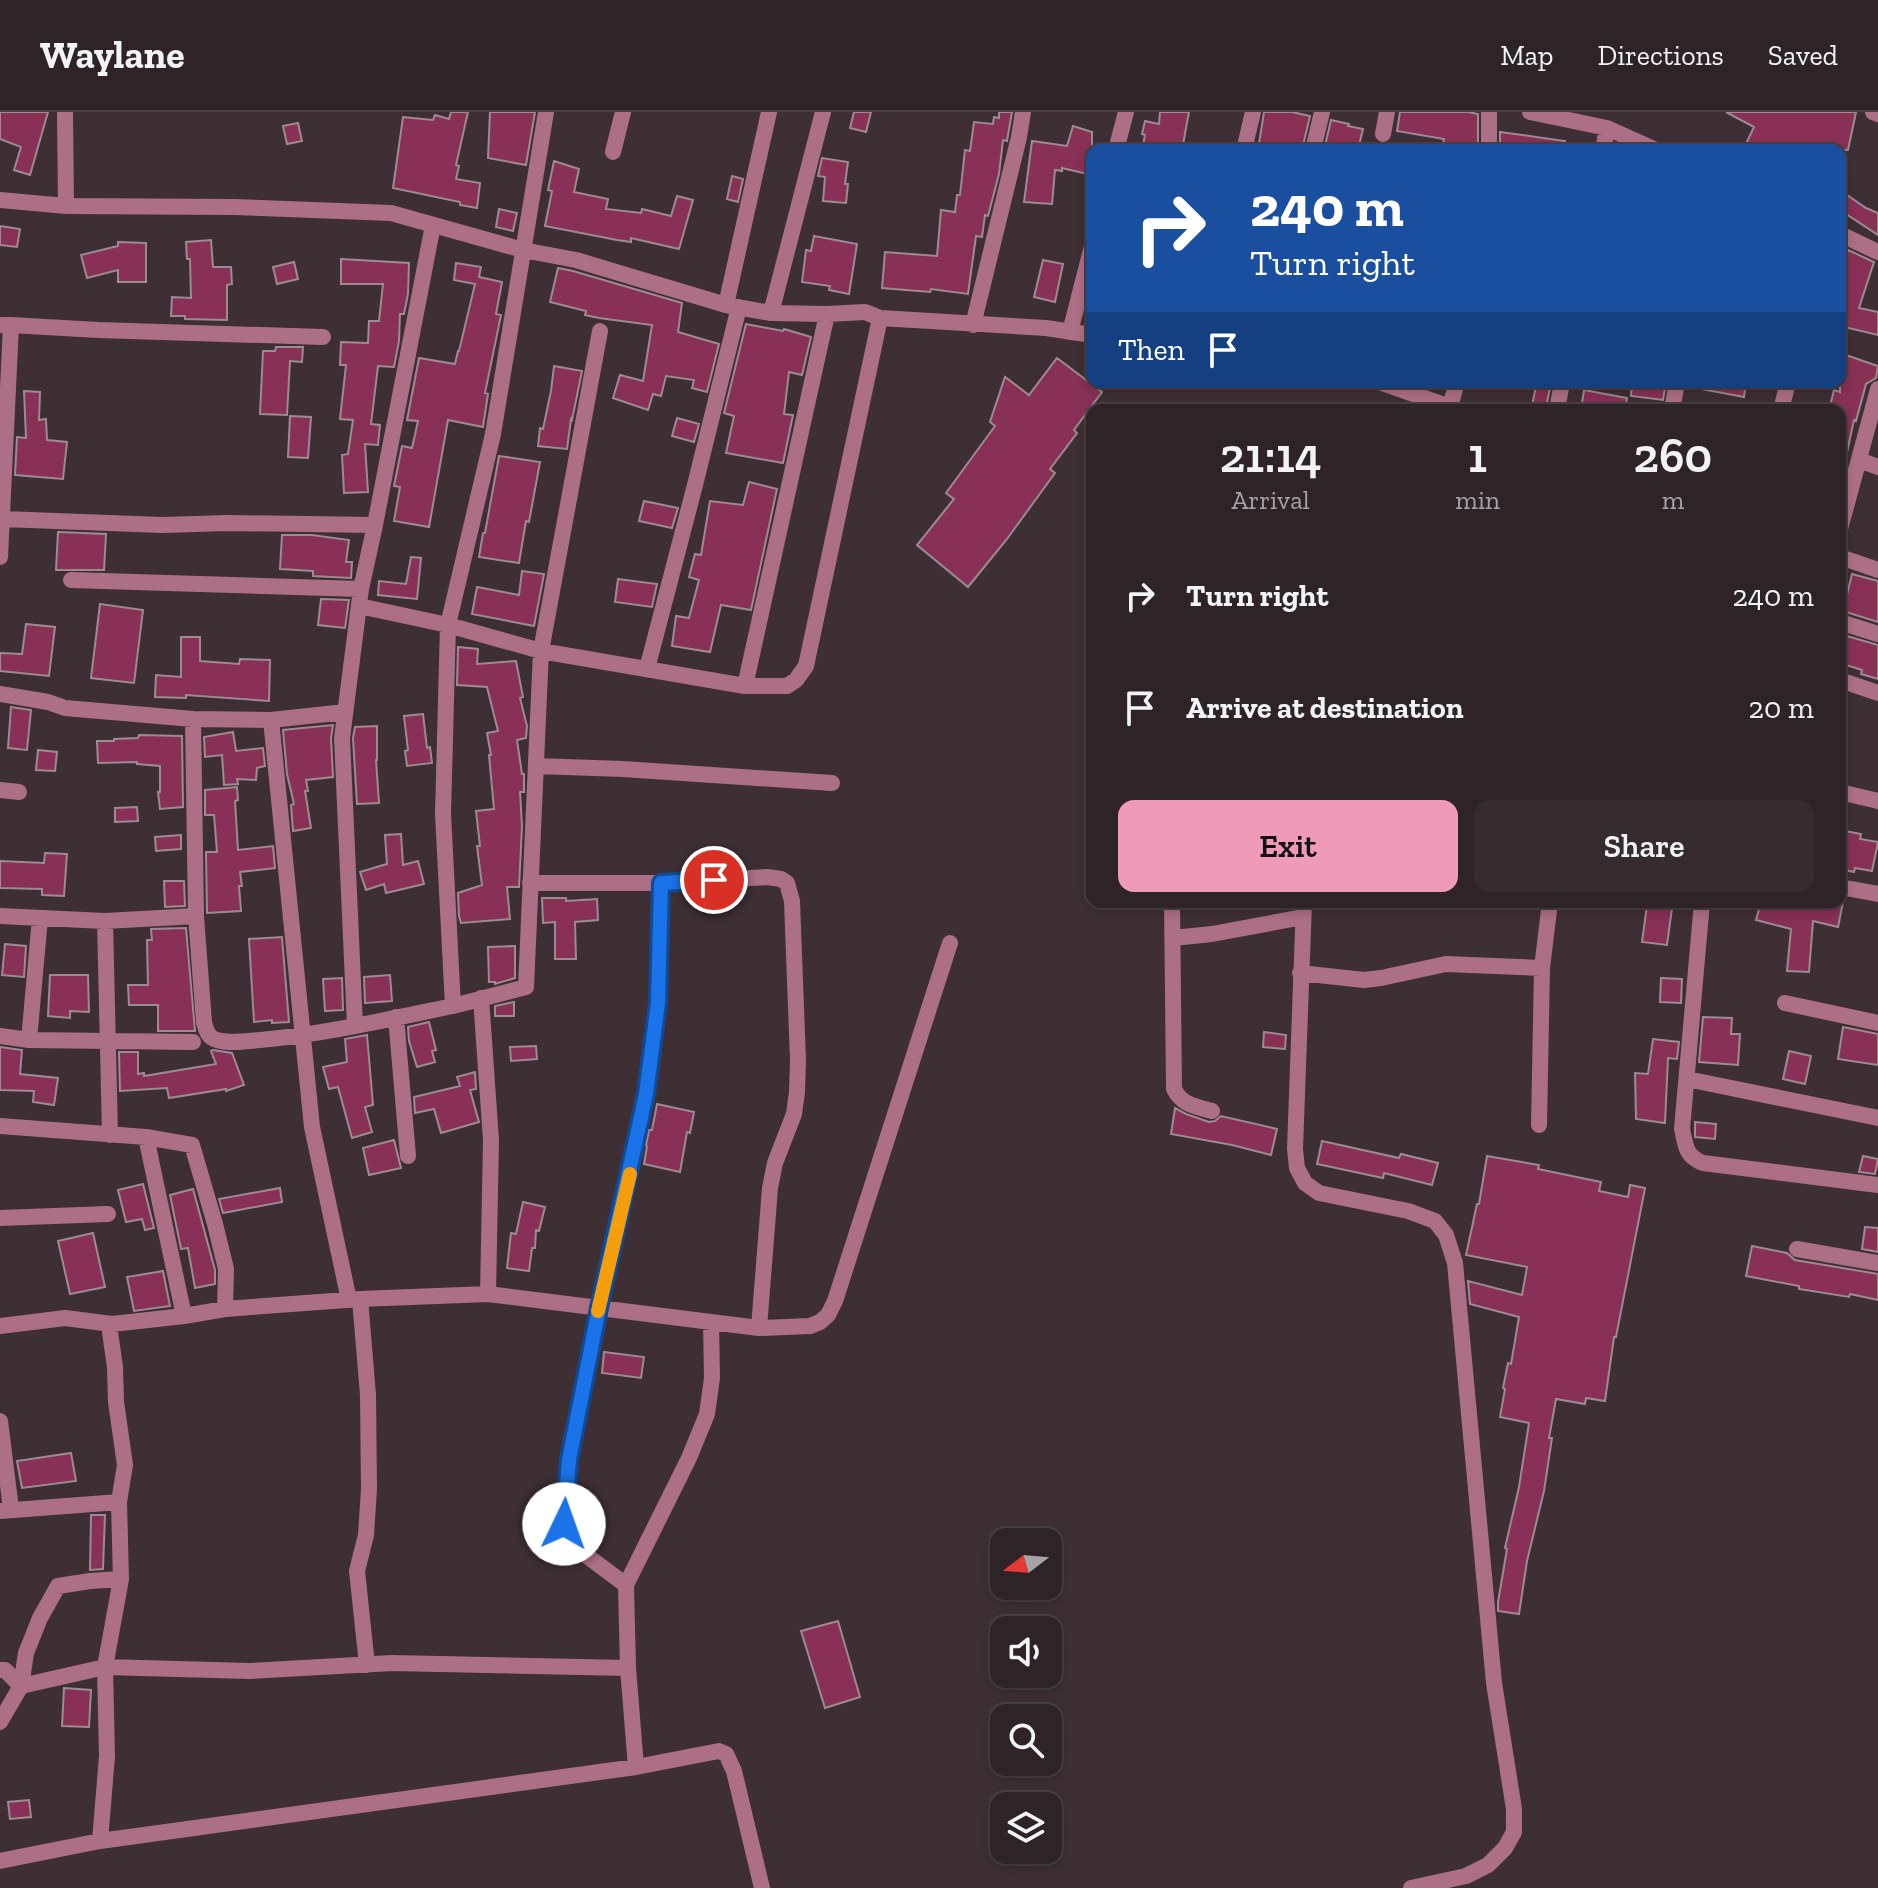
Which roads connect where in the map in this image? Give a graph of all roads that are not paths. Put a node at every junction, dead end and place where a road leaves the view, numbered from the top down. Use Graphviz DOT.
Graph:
graph roads {
  1 [pos="65,112"];
  2 [pos="546,112"];
  3 [pos="623,112"];
  4 [pos="769,112"];
  5 [pos="823,112"];
  6 [pos="1023,112"];
  7 [pos="1126,112"];
  8 [pos="1253,112"];
  9 [pos="1322,112"];
  10 [pos="1387,112"];
  11 [pos="1489,112"];
  12 [pos="1530,112"];
  13 [pos="1607,128"];
  14 [pos="1383,134"];
  15 [pos="1118,144"];
  16 [pos="1245,144"];
  17 [pos="1314,144"];
  18 [pos="1489,144"];
  19 [pos="1604,144"];
  20 [pos="1643,144"];
  21 [pos="613,152"];
  22 [pos="0,200"];
  23 [pos="66,206"];
  24 [pos="433,225"];
  25 [pos="1846,237"];
  26 [pos="523,250"];
  27 [pos="1878,252"];
  28 [pos="1086,269"];
  29 [pos="732,306"];
  30 [pos="771,313"];
  31 [pos="827,314"];
  32 [pos="880,318"];
  33 [pos="5,325"];
  34 [pos="973,325"];
  35 [pos="600,331"];
  36 [pos="1070,332"];
  37 [pos="1086,334"];
  38 [pos="323,337"];
  39 [pos="1391,388"];
  40 [pos="1878,389"];
  41 [pos="1423,404"];
  42 [pos="1859,460"];
  43 [pos="1878,467"];
  44 [pos="1846,507"];
  45 [pos="3,519"];
  46 [pos="375,525"];
  47 [pos="0,557"];
  48 [pos="1846,559"];
  49 [pos="1878,570"];
  50 [pos="71,580"];
  51 [pos="361,589"];
  52 [pos="359,606"];
  53 [pos="1846,624"];
  54 [pos="448,625"];
  55 [pos="1878,634"];
  56 [pos="541,651"];
  57 [pos="647,669"];
  58 [pos="1846,682"];
  59 [pos="745,686"];
  60 [pos="1878,693"];
  61 [pos="0,694"];
  62 [pos="345,712"];
  63 [pos="193,719"];
  64 [pos="271,720"];
  65 [pos="536,766"];
  66 [pos="832,783"];
  67 [pos="0,790"];
  68 [pos="19,792"];
  69 [pos="1846,793"];
  70 [pos="1878,801"];
  71 [pos="530,883"];
  72 [pos="661,883"];
  73 [pos="1846,888"];
  74 [pos="1878,894"];
  75 [pos="1172,908"];
  76 [pos="1549,908"];
  77 [pos="1701,908"];
  78 [pos="1304,909"];
  79 [pos="0,916"];
  80 [pos="196,916"];
  81 [pos="40,918"];
  82 [pos="105,921"];
  83 [pos="1173,938"];
  84 [pos="950,943"];
  85 [pos="1542,968"];
  86 [pos="1300,973"];
  87 [pos="481,998"];
  88 [pos="1785,1003"];
  89 [pos="453,1006"];
  90 [pos="396,1017"];
  91 [pos="1878,1023"];
  92 [pos="355,1026"];
  93 [pos="0,1036"];
  94 [pos="303,1036"];
  95 [pos="29,1040"];
  96 [pos="109,1041"];
  97 [pos="193,1042"];
  98 [pos="1687,1079"];
  99 [pos="1212,1111"];
  100 [pos="1878,1118"];
  101 [pos="1539,1125"];
  102 [pos="0,1126"];
  103 [pos="110,1135"];
  104 [pos="146,1137"];
  105 [pos="408,1156"];
  106 [pos="1878,1185"];
  107 [pos="108,1214"];
  108 [pos="0,1218"];
  109 [pos="1797,1249"];
  110 [pos="1878,1263"];
  111 [pos="488,1294"];
  112 [pos="354,1299"];
  113 [pos="599,1308"];
  114 [pos="225,1309"];
  115 [pos="184,1316"];
  116 [pos="711,1323"];
  117 [pos="112,1324"];
  118 [pos="0,1326"];
  119 [pos="759,1328"];
  120 [pos="0,1421"];
  121 [pos="119,1502"];
  122 [pos="6,1510"];
  123 [pos="121,1579"];
  124 [pos="626,1585"];
  125 [pos="367,1665"];
  126 [pos="105,1667"];
  127 [pos="628,1668"];
  128 [pos="0,1670"];
  129 [pos="21,1686"];
  130 [pos="0,1722"];
  131 [pos="636,1767"];
  132 [pos="100,1841"];
  133 [pos="0,1861"];
  134 [pos="762,1888"];
  135 [pos="1411,1888"];
  1 -- 23 [label="street"];
  2 -- 26 [label="street"];
  3 -- 21 [label="street"];
  4 -- 29 [label="street"];
  5 -- 30 [label="street"];
  6 -- 34 [label="street"];
  7 -- 15 [label="street"];
  8 -- 16 [label="street"];
  9 -- 17 [label="street"];
  10 -- 14 [label="street"];
  11 -- 18 [label="street"];
  12 -- 13 [label="street"];
  13 -- 19 [label="street"];
  13 -- 20 [label="street"];
  22 -- 23 [label="street"];
  23 -- 24 [label="street"];
  24 -- 26 [label="street"];
  24 -- 46 [label="street"];
  25 -- 27 [label="street"];
  26 -- 29 [label="street"];
  26 -- 54 [label="street"];
  28 -- 36 [label="street"];
  29 -- 30 [label="street"];
  29 -- 57 [label="street"];
  30 -- 31 [label="street"];
  31 -- 32 [label="street"];
  31 -- 59 [label="street"];
  32 -- 34 [label="street"];
  32 -- 59 [label="street"];
  33 -- 38 [label="street"];
  33 -- 45 [label="street"];
  34 -- 36 [label="street"];
  35 -- 56 [label="street"];
  36 -- 37 [label="street"];
  39 -- 41 [label="street"];
  40 -- 42 [label="street"];
  42 -- 43 [label="street"];
  42 -- 44 [label="street"];
  45 -- 46 [label="street"];
  45 -- 47 [label="street"];
  46 -- 51 [label="street"];
  48 -- 49 [label="street"];
  50 -- 51 [label="street"];
  51 -- 52 [label="street"];
  52 -- 54 [label="street"];
  52 -- 62 [label="street"];
  53 -- 55 [label="street"];
  54 -- 56 [label="street"];
  54 -- 89 [label="street"];
  56 -- 57 [label="street"];
  56 -- 65 [label="street"];
  57 -- 59 [label="street"];
  58 -- 60 [label="street"];
  61 -- 63 [label="street"];
  62 -- 64 [label="street"];
  62 -- 92 [label="street"];
  63 -- 64 [label="street"];
  63 -- 80 [label="street"];
  64 -- 94 [label="street"];
  65 -- 66 [label="street"];
  65 -- 71 [label="street"];
  67 -- 68 [label="street"];
  69 -- 70 [label="street"];
  71 -- 72 [label="street"];
  71 -- 87 [label="street"];
  72 -- 113 [label="street"];
  72 -- 119 [label="street"];
  73 -- 74 [label="street"];
  75 -- 83 [label="street"];
  76 -- 85 [label="street"];
  77 -- 98 [label="street"];
  78 -- 83 [label="street"];
  78 -- 86 [label="street"];
  79 -- 81 [label="street"];
  80 -- 82 [label="street"];
  80 -- 94 [label="street"];
  81 -- 82 [label="street"];
  81 -- 95 [label="street"];
  82 -- 96 [label="street"];
  83 -- 99 [label="street"];
  84 -- 119 [label="street"];
  85 -- 86 [label="street"];
  85 -- 101 [label="street"];
  86 -- 135 [label="street"];
  87 -- 89 [label="street"];
  87 -- 111 [label="street"];
  88 -- 91 [label="street"];
  89 -- 90 [label="street"];
  90 -- 92 [label="street"];
  90 -- 105 [label="street"];
  92 -- 94 [label="street"];
  93 -- 95 [label="street"];
  94 -- 112 [label="street"];
  95 -- 96 [label="street"];
  96 -- 97 [label="street"];
  96 -- 103 [label="street"];
  98 -- 100 [label="street"];
  98 -- 106 [label="street"];
  102 -- 103 [label="street"];
  103 -- 104 [label="street"];
  104 -- 114 [label="street"];
  104 -- 115 [label="street"];
  107 -- 108 [label="street"];
  109 -- 110 [label="street"];
  111 -- 112 [label="street"];
  111 -- 113 [label="street"];
  112 -- 114 [label="street"];
  112 -- 125 [label="street"];
  113 -- 116 [label="street"];
  113 -- 124 [label="street"];
  114 -- 115 [label="street"];
  115 -- 117 [label="street"];
  116 -- 119 [label="street"];
  116 -- 124 [label="street"];
  117 -- 118 [label="street"];
  117 -- 121 [label="street"];
  120 -- 122 [label="street"];
  121 -- 122 [label="street"];
  121 -- 123 [label="street"];
  123 -- 126 [label="street"];
  123 -- 129 [label="street"];
  124 -- 127 [label="street"];
  125 -- 126 [label="street"];
  125 -- 127 [label="street"];
  126 -- 129 [label="street"];
  126 -- 132 [label="street"];
  127 -- 131 [label="street"];
  128 -- 129 [label="street"];
  129 -- 130 [label="street"];
  131 -- 132 [label="street"];
  131 -- 134 [label="street"];
  132 -- 133 [label="street"];
}
